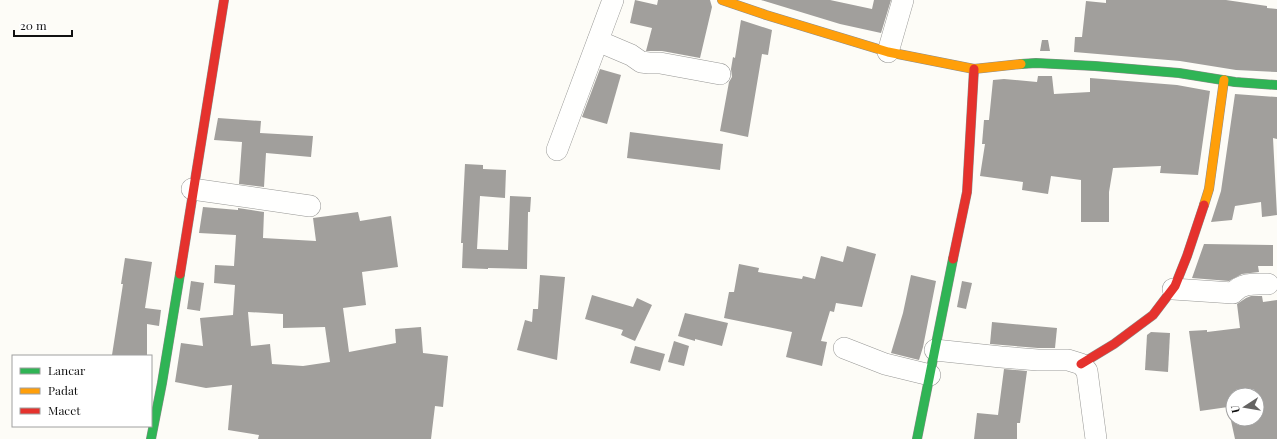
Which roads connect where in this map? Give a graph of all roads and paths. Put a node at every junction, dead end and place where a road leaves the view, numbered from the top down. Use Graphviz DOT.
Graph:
graph roads {
  1 [pos="224,0"];
  2 [pos="613,0"];
  3 [pos="722,0"];
  4 [pos="903,0"];
  5 [pos="598,41"];
  6 [pos="888,52"];
  7 [pos="974,68"];
  8 [pos="720,74"];
  9 [pos="1224,80"];
  10 [pos="1277,85"];
  11 [pos="557,150"];
  12 [pos="192,189"];
  13 [pos="310,206"];
  14 [pos="1268,284"];
  15 [pos="1173,289"];
  16 [pos="844,348"];
  17 [pos="935,350"];
  18 [pos="1081,364"];
  19 [pos="930,374"];
  20 [pos="151,439"];
  21 [pos="917,439"];
  22 [pos="1096,439"];
  1 -- 12 [label="street"];
  2 -- 5 [label="street"];
  3 -- 6 [label="street"];
  4 -- 6 [label="street"];
  5 -- 8 [label="street"];
  5 -- 11 [label="street"];
  6 -- 7 [label="street"];
  7 -- 9 [label="street"];
  7 -- 17 [label="street"];
  9 -- 10 [label="street"];
  9 -- 15 [label="street"];
  12 -- 13 [label="street"];
  12 -- 20 [label="street"];
  14 -- 15 [label="street"];
  15 -- 18 [label="street"];
  16 -- 19 [label="street"];
  17 -- 18 [label="street"];
  17 -- 19 [label="street"];
  18 -- 22 [label="street"];
  19 -- 21 [label="street"];
}
